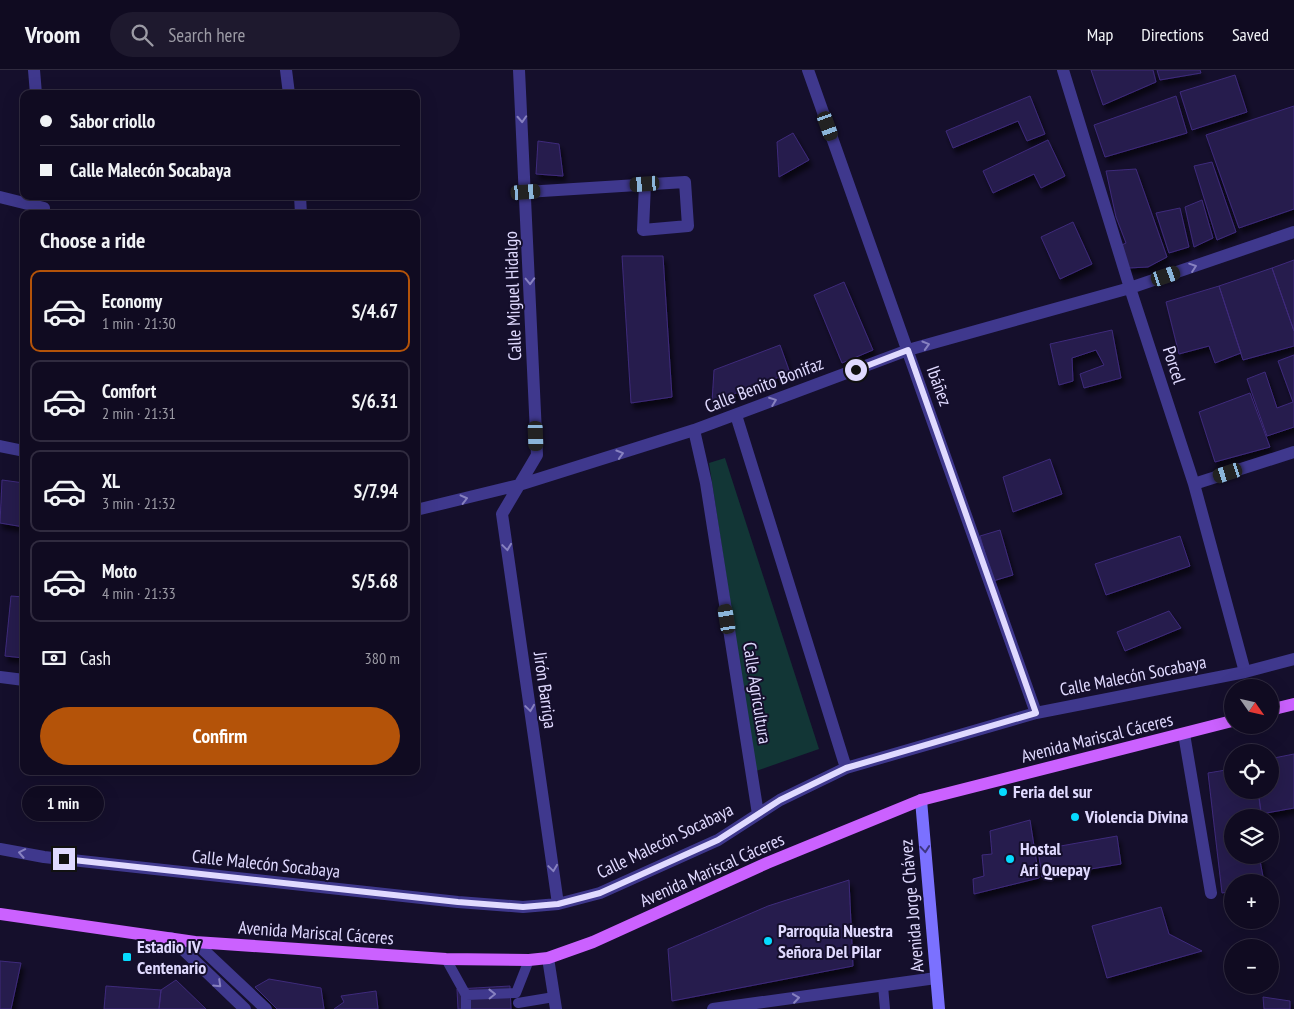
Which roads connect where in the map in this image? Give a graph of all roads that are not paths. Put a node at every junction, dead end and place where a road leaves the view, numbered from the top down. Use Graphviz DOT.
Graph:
graph roads {
  1 [pos="34,70"];
  2 [pos="286,70"];
  3 [pos="519,70"];
  4 [pos="808,70"];
  5 [pos="1063,70"];
  6 [pos="36,90"];
  7 [pos="288,90"];
  8 [pos="645,184"];
  9 [pos="526,192"];
  10 [pos="0,197"];
  11 [pos="44,206"];
  12 [pos="1294,232"];
  13 [pos="1130,288"];
  14 [pos="908,350"];
  15 [pos="736,415"];
  16 [pos="694,430"];
  17 [pos="0,446"];
  18 [pos="20,451"];
  19 [pos="1294,452"];
  20 [pos="1194,484"];
  21 [pos="519,485"];
  22 [pos="420,509"];
  23 [pos="1294,659"];
  24 [pos="1246,672"];
  25 [pos="0,677"];
  26 [pos="20,680"];
  27 [pos="1294,704"];
  28 [pos="1279,708"];
  29 [pos="1036,713"];
  30 [pos="1224,723"];
  31 [pos="1184,734"];
  32 [pos="846,768"];
  33 [pos="921,800"];
  34 [pos="758,814"];
  35 [pos="0,849"];
  36 [pos="1211,893"];
  37 [pos="558,904"];
  38 [pos="0,914"];
  39 [pos="170,938"];
  40 [pos="195,942"];
  41 [pos="548,958"];
  42 [pos="446,959"];
  43 [pos="529,960"];
  44 [pos="936,978"];
  45 [pos="882,986"];
  46 [pos="466,994"];
  47 [pos="518,1002"];
  48 [pos="555,1003"];
  49 [pos="245,1009"];
  50 [pos="266,1009"];
  51 [pos="466,1009"];
  52 [pos="713,1009"];
  53 [pos="886,1009"];
  54 [pos="939,1009"];
  1 -- 6 [label="street"];
  2 -- 7 [label="street"];
  3 -- 9 [label="street, Calle Miguel Hidalgo, one-way"];
  4 -- 14 [label="street, Ibáñez"];
  5 -- 13 [label="street, Porcel"];
  8 -- 8 [label="street"];
  8 -- 9 [label="street"];
  9 -- 21 [label="street, Calle Miguel Hidalgo, one-way"];
  10 -- 11 [label="street"];
  13 -- 12 [label="street, Calle Benito Bonifaz, one-way"];
  14 -- 13 [label="street, Calle Benito Bonifaz, one-way"];
  13 -- 20 [label="street, Porcel"];
  15 -- 14 [label="street, Calle Benito Bonifaz, one-way"];
  14 -- 29 [label="street, Ibáñez"];
  15 -- 16 [label="street, Calle Benito Bonifaz"];
  15 -- 32 [label="street"];
  21 -- 16 [label="street, Calle Benito Bonifaz, one-way"];
  16 -- 34 [label="street, Calle Agricultura"];
  17 -- 18 [label="street"];
  19 -- 20 [label="street"];
  20 -- 24 [label="street, Porcel"];
  22 -- 21 [label="street, Calle Benito Bonifaz, one-way"];
  21 -- 37 [label="street, Jirón Barriga, one-way"];
  23 -- 24 [label="street, Calle Malecón Socabaya"];
  24 -- 29 [label="street, Calle Malecón Socabaya"];
  25 -- 26 [label="street"];
  27 -- 28 [label="main road"];
  29 -- 32 [label="street, Calle Malecón Socabaya"];
  30 -- 31 [label="main road, Avenida Mariscal Cáceres"];
  31 -- 33 [label="main road, Avenida Mariscal Cáceres"];
  31 -- 36 [label="street"];
  32 -- 34 [label="street, Calle Malecón Socabaya"];
  33 -- 41 [label="main road, Avenida Mariscal Cáceres"];
  33 -- 44 [label="main road, Avenida Jorge Chávez, one-way"];
  34 -- 37 [label="street, Calle Malecón Socabaya"];
  37 -- 35 [label="street, Calle Malecón Socabaya, one-way"];
  38 -- 39 [label="main road"];
  39 -- 40 [label="main road"];
  39 -- 49 [label="street, one-way"];
  40 -- 42 [label="main road, Avenida Mariscal Cáceres"];
  40 -- 50 [label="street"];
  41 -- 43 [label="main road, Avenida Mariscal Cáceres"];
  41 -- 48 [label="street"];
  42 -- 43 [label="main road, Avenida Mariscal Cáceres"];
  42 -- 46 [label="lane"];
  43 -- 47 [label="lane"];
  44 -- 45 [label="street"];
  44 -- 54 [label="main road, Avenida Jorge Chávez"];
  52 -- 45 [label="street, one-way"];
  45 -- 53 [label="lane"];
  46 -- 47 [label="lane, one-way"];
  46 -- 51 [label="lane"];
  47 -- 48 [label="lane"];
}
